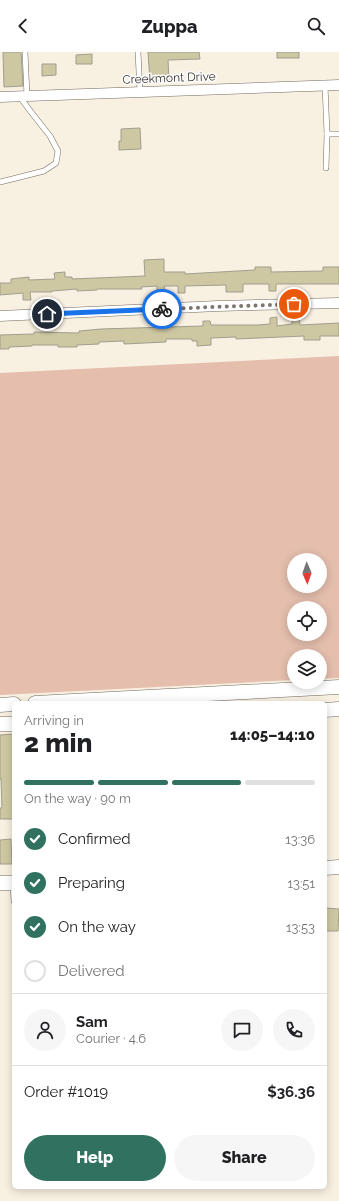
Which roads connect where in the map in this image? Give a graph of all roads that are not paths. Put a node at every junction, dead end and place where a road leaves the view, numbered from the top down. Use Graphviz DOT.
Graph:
graph roads {
  1 [pos="25,52"];
  2 [pos="138,52"];
  3 [pos="325,85"];
  4 [pos="339,85"];
  5 [pos="140,92"];
  6 [pos="23,96"];
  7 [pos="0,97"];
  8 [pos="327,134"];
  9 [pos="339,134"];
  10 [pos="326,168"];
  11 [pos="0,182"];
  12 [pos="339,303"];
  13 [pos="0,316"];
  14 [pos="339,687"];
  15 [pos="111,701"];
  16 [pos="12,704"];
  17 [pos="0,705"];
  18 [pos="339,709"];
  19 [pos="327,710"];
  20 [pos="0,724"];
  21 [pos="12,724"];
  22 [pos="339,867"];
  23 [pos="327,868"];
  24 [pos="9,883"];
  25 [pos="12,894"];
  1 -- 6 [label="lane"];
  2 -- 5 [label="lane"];
  3 -- 4 [label="street, Creekmont Drive"];
  3 -- 5 [label="street, Creekmont Drive"];
  3 -- 8 [label="lane"];
  5 -- 6 [label="street, Creekmont Drive"];
  6 -- 7 [label="street, Creekmont Drive"];
  6 -- 11 [label="lane"];
  8 -- 9 [label="lane"];
  8 -- 10 [label="lane"];
  12 -- 13 [label="street"];
  14 -- 15 [label="main road"];
  16 -- 17 [label="main road"];
  18 -- 19 [label="main road"];
  20 -- 21 [label="main road"];
  22 -- 23 [label="main road"];
  24 -- 25 [label="lane"];
}
